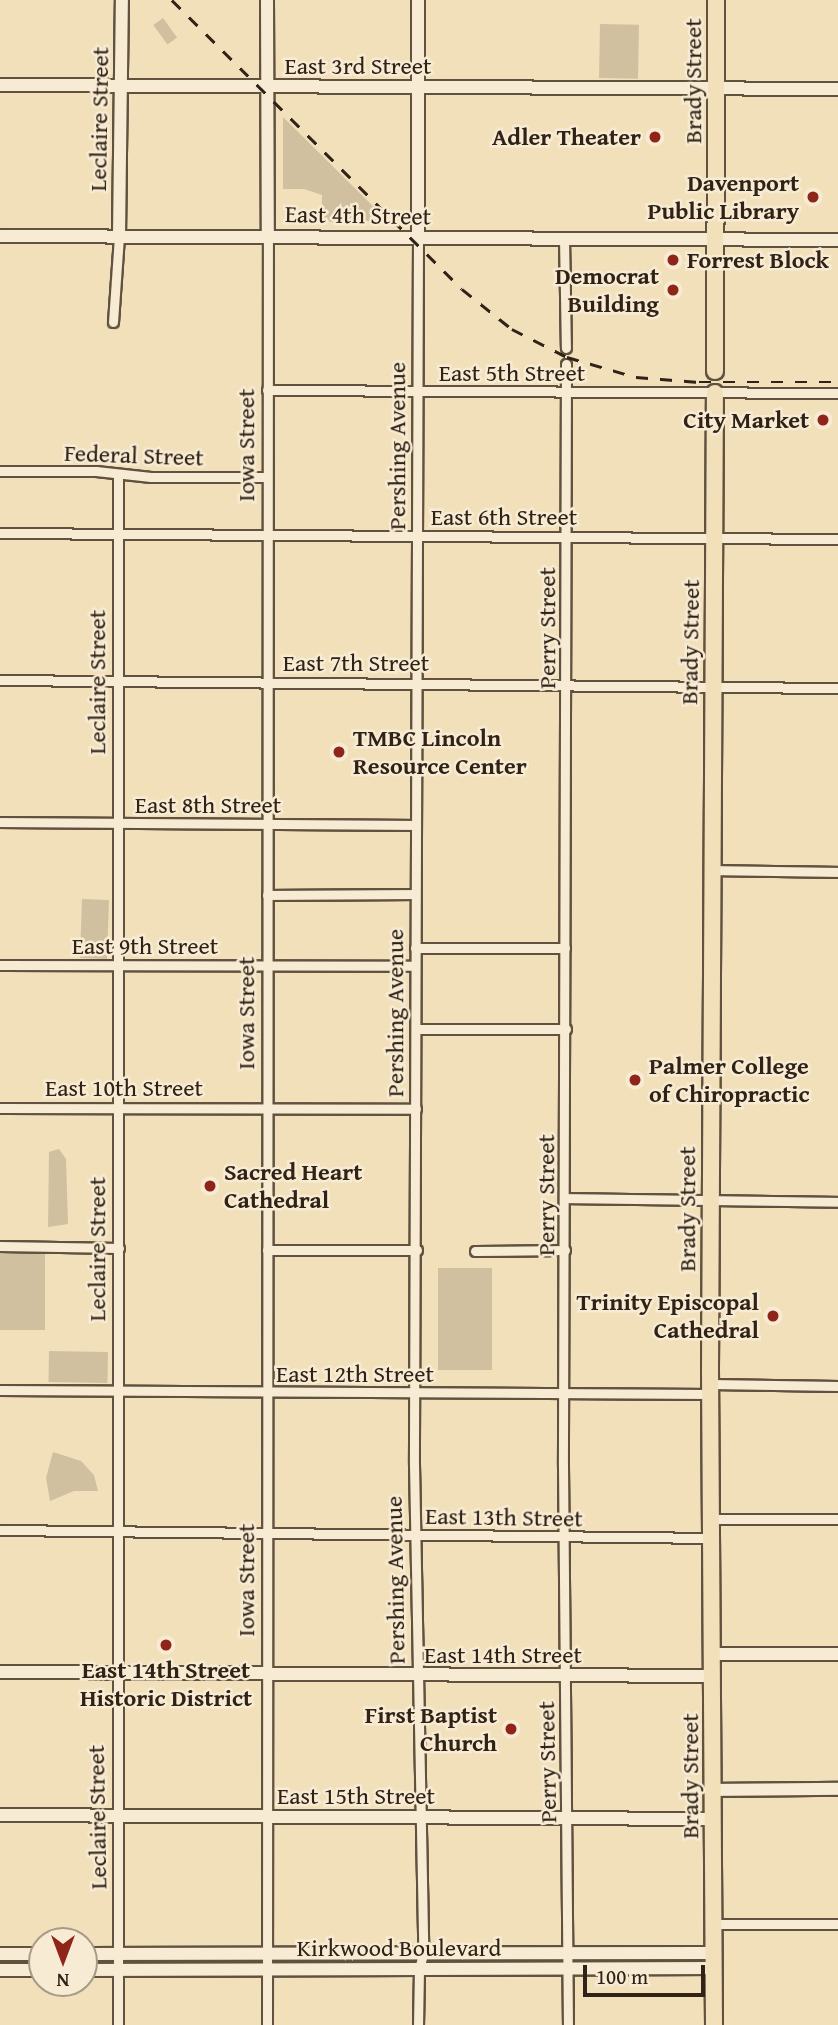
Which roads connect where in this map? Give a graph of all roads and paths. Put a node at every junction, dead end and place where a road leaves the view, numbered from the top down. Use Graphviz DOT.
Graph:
graph roads {
  1 [pos="122,0"];
  2 [pos="267,0"];
  3 [pos="418,0"];
  4 [pos="716,0"];
  5 [pos="0,85"];
  6 [pos="119,86"];
  7 [pos="268,86"];
  8 [pos="418,88"];
  9 [pos="838,89"];
  10 [pos="715,90"];
  11 [pos="268,235"];
  12 [pos="0,236"];
  13 [pos="119,236"];
  14 [pos="418,237"];
  15 [pos="564,238"];
  16 [pos="716,239"];
  17 [pos="838,240"];
  18 [pos="113,322"];
  19 [pos="566,348"];
  20 [pos="566,364"];
  21 [pos="715,371"];
  22 [pos="267,390"];
  23 [pos="418,391"];
  24 [pos="566,392"];
  25 [pos="715,393"];
  26 [pos="838,393"];
  27 [pos="0,471"];
  28 [pos="118,474"];
  29 [pos="266,477"];
  30 [pos="0,533"];
  31 [pos="118,535"];
  32 [pos="266,535"];
  33 [pos="418,536"];
  34 [pos="567,537"];
  35 [pos="714,538"];
  36 [pos="838,539"];
  37 [pos="0,680"];
  38 [pos="117,680"];
  39 [pos="265,682"];
  40 [pos="416,683"];
  41 [pos="566,684"];
  42 [pos="713,686"];
  43 [pos="838,688"];
  44 [pos="0,822"];
  45 [pos="118,824"];
  46 [pos="267,824"];
  47 [pos="415,825"];
  48 [pos="711,870"];
  49 [pos="838,872"];
  50 [pos="415,894"];
  51 [pos="267,895"];
  52 [pos="415,948"];
  53 [pos="565,948"];
  54 [pos="0,965"];
  55 [pos="118,966"];
  56 [pos="267,966"];
  57 [pos="415,966"];
  58 [pos="416,1029"];
  59 [pos="566,1029"];
  60 [pos="267,1107"];
  61 [pos="0,1108"];
  62 [pos="118,1108"];
  63 [pos="416,1109"];
  64 [pos="565,1198"];
  65 [pos="710,1200"];
  66 [pos="838,1202"];
  67 [pos="0,1246"];
  68 [pos="118,1248"];
  69 [pos="267,1250"];
  70 [pos="565,1250"];
  71 [pos="417,1251"];
  72 [pos="475,1251"];
  73 [pos="838,1386"];
  74 [pos="710,1389"];
  75 [pos="0,1390"];
  76 [pos="117,1392"];
  77 [pos="267,1393"];
  78 [pos="417,1394"];
  79 [pos="563,1394"];
  80 [pos="713,1519"];
  81 [pos="838,1519"];
  82 [pos="0,1530"];
  83 [pos="117,1532"];
  84 [pos="267,1533"];
  85 [pos="416,1535"];
  86 [pos="564,1536"];
  87 [pos="713,1538"];
  88 [pos="712,1654"];
  89 [pos="838,1654"];
  90 [pos="0,1672"];
  91 [pos="117,1673"];
  92 [pos="268,1674"];
  93 [pos="417,1675"];
  94 [pos="564,1676"];
  95 [pos="713,1676"];
  96 [pos="838,1788"];
  97 [pos="713,1790"];
  98 [pos="0,1815"];
  99 [pos="118,1816"];
  100 [pos="268,1816"];
  101 [pos="422,1817"];
  102 [pos="568,1818"];
  103 [pos="713,1819"];
  104 [pos="715,1924"];
  105 [pos="838,1924"];
  106 [pos="0,1954"];
  107 [pos="28,1954"];
  108 [pos="98,1954"];
  109 [pos="118,1954"];
  110 [pos="268,1954"];
  111 [pos="422,1954"];
  112 [pos="568,1954"];
  113 [pos="715,1960"];
  114 [pos="267,1969"];
  115 [pos="419,1969"];
  116 [pos="568,1969"];
  117 [pos="0,1970"];
  118 [pos="28,1970"];
  119 [pos="98,1970"];
  120 [pos="118,1970"];
  121 [pos="118,2025"];
  122 [pos="267,2025"];
  123 [pos="418,2025"];
  124 [pos="568,2025"];
  125 [pos="714,2025"];
  1 -- 6 [label="street, Leclaire Street"];
  2 -- 7 [label="street, Iowa Street"];
  3 -- 8 [label="street, Pershing Avenue"];
  4 -- 10 [label="highway, Brady Street"];
  5 -- 6 [label="street, East 3rd Street"];
  6 -- 7 [label="street, East 3rd Street"];
  6 -- 13 [label="street, Leclaire Street"];
  7 -- 8 [label="street, East 3rd Street"];
  7 -- 11 [label="street, Iowa Street"];
  8 -- 10 [label="street, East 3rd Street"];
  8 -- 14 [label="street, Pershing Avenue"];
  9 -- 10 [label="street, East 3rd Street"];
  10 -- 16 [label="highway, Brady Street"];
  11 -- 13 [label="street, East 4th Street"];
  11 -- 14 [label="street, East 4th Street"];
  11 -- 22 [label="street, Iowa Street"];
  12 -- 13 [label="street, East 4th Street"];
  13 -- 18 [label="street, Leclaire Street"];
  14 -- 15 [label="street, East 4th Street"];
  14 -- 23 [label="street, Pershing Avenue"];
  15 -- 16 [label="street, East 4th Street"];
  15 -- 19 [label="street"];
  16 -- 17 [label="street, East 4th Street"];
  16 -- 21 [label="highway, Brady Street"];
  20 -- 24 [label="street, Perry Street"];
  22 -- 23 [label="street, East 5th Street"];
  22 -- 29 [label="street, Iowa Street"];
  23 -- 24 [label="street, East 5th Street"];
  23 -- 33 [label="street, Pershing Avenue"];
  24 -- 25 [label="street, East 5th Street"];
  24 -- 34 [label="street, Perry Street"];
  25 -- 26 [label="street, East 5th Street"];
  25 -- 35 [label="highway, Brady Street"];
  27 -- 28 [label="street, Federal Street"];
  28 -- 29 [label="street, Federal Street"];
  28 -- 31 [label="street, Leclaire Street"];
  29 -- 32 [label="street, Iowa Street"];
  30 -- 31 [label="street, East 6th Street"];
  31 -- 32 [label="street, East 6th Street"];
  31 -- 38 [label="street, Leclaire Street"];
  32 -- 33 [label="street, East 6th Street"];
  32 -- 39 [label="street, Iowa Street"];
  33 -- 34 [label="street, East 6th Street"];
  33 -- 40 [label="street, Pershing Avenue"];
  34 -- 35 [label="street, East 6th Street"];
  34 -- 41 [label="street, Perry Street"];
  35 -- 36 [label="street, East 6th Street"];
  35 -- 42 [label="highway, Brady Street"];
  37 -- 38 [label="street, East 7th Street"];
  38 -- 39 [label="street, East 7th Street"];
  38 -- 45 [label="street, Leclaire Street"];
  39 -- 40 [label="street, East 7th Street"];
  39 -- 46 [label="street, Iowa Street"];
  40 -- 41 [label="street, East 7th Street"];
  40 -- 47 [label="street, Pershing Avenue"];
  41 -- 42 [label="street, East 7th Street"];
  41 -- 53 [label="street, Perry Street"];
  42 -- 43 [label="street, East 7th Street"];
  42 -- 48 [label="highway, Brady Street"];
  44 -- 45 [label="street, East 8th Street"];
  45 -- 46 [label="street, East 8th Street"];
  45 -- 55 [label="street, Leclaire Street"];
  46 -- 47 [label="street, East 8th Street"];
  46 -- 51 [label="street, Iowa Street"];
  47 -- 50 [label="street, Pershing Avenue"];
  48 -- 49 [label="street"];
  48 -- 65 [label="highway, Brady Street"];
  50 -- 51 [label="street"];
  50 -- 52 [label="street, Pershing Avenue"];
  51 -- 56 [label="street, Iowa Street"];
  52 -- 53 [label="street"];
  52 -- 57 [label="street, Pershing Avenue"];
  53 -- 59 [label="street, Perry Street"];
  54 -- 55 [label="street, East 9th Street"];
  55 -- 56 [label="street, East 9th Street"];
  55 -- 62 [label="street, Leclaire Street"];
  56 -- 57 [label="street, East 9th Street"];
  56 -- 60 [label="street, Iowa Street"];
  57 -- 58 [label="street, Pershing Avenue"];
  58 -- 59 [label="street"];
  58 -- 63 [label="street, Pershing Avenue"];
  59 -- 64 [label="street, Perry Street"];
  60 -- 62 [label="street, East 10th Street"];
  60 -- 63 [label="street, East 10th Street"];
  60 -- 69 [label="street, Iowa Street"];
  61 -- 62 [label="street, East 10th Street"];
  62 -- 68 [label="street, Leclaire Street"];
  63 -- 71 [label="street, Pershing Avenue"];
  64 -- 65 [label="street"];
  64 -- 70 [label="street, Perry Street"];
  65 -- 66 [label="street"];
  65 -- 74 [label="highway, Brady Street"];
  67 -- 68 [label="street"];
  68 -- 76 [label="street, Leclaire Street"];
  69 -- 71 [label="street"];
  69 -- 77 [label="street, Iowa Street"];
  70 -- 72 [label="street"];
  70 -- 79 [label="street, Perry Street"];
  71 -- 78 [label="street, Pershing Avenue"];
  73 -- 74 [label="street, East 12th Street"];
  74 -- 79 [label="street, East 12th Street"];
  74 -- 80 [label="highway, Brady Street"];
  75 -- 76 [label="street, East 12th Street"];
  76 -- 77 [label="street, East 12th Street"];
  76 -- 83 [label="street, Leclaire Street"];
  77 -- 78 [label="street, East 12th Street"];
  77 -- 84 [label="street, Iowa Street"];
  78 -- 79 [label="street, East 12th Street"];
  78 -- 85 [label="street, Pershing Avenue"];
  79 -- 86 [label="street, Perry Street"];
  80 -- 81 [label="street"];
  80 -- 87 [label="highway, Brady Street"];
  82 -- 83 [label="street, East 13th Street"];
  83 -- 84 [label="street, East 13th Street"];
  83 -- 91 [label="street, Leclaire Street"];
  84 -- 85 [label="street, East 13th Street"];
  84 -- 92 [label="street, Iowa Street"];
  85 -- 86 [label="street, East 13th Street"];
  85 -- 93 [label="street, Pershing Avenue"];
  86 -- 87 [label="street, East 13th Street"];
  86 -- 94 [label="street, Perry Street"];
  87 -- 88 [label="highway, Brady Street"];
  88 -- 89 [label="street"];
  88 -- 95 [label="highway, Brady Street"];
  90 -- 91 [label="street, East 14th Street"];
  91 -- 92 [label="street, East 14th Street"];
  91 -- 99 [label="street, Leclaire Street"];
  92 -- 93 [label="street, East 14th Street"];
  92 -- 100 [label="street, Iowa Street"];
  93 -- 94 [label="street, East 14th Street"];
  93 -- 101 [label="street, Pershing Avenue"];
  94 -- 95 [label="street, East 14th Street"];
  94 -- 102 [label="street, Perry Street"];
  95 -- 97 [label="highway, Brady Street"];
  96 -- 97 [label="street"];
  97 -- 103 [label="highway, Brady Street"];
  98 -- 99 [label="street, East 15th Street"];
  99 -- 100 [label="street, East 15th Street"];
  99 -- 109 [label="street, Leclaire Street"];
  100 -- 101 [label="street, East 15th Street"];
  100 -- 110 [label="street, Iowa Street"];
  101 -- 102 [label="street, East 15th Street"];
  101 -- 111 [label="street, Pershing Avenue"];
  102 -- 103 [label="street, East 15th Street"];
  102 -- 112 [label="street, Perry Street"];
  103 -- 104 [label="highway, Brady Street"];
  104 -- 105 [label="street"];
  104 -- 113 [label="highway, Brady Street"];
  106 -- 107 [label="street"];
  108 -- 109 [label="street, Kirkwood Boulevard"];
  109 -- 110 [label="street, Kirkwood Boulevard"];
  109 -- 120 [label="street, Leclaire Street"];
  110 -- 111 [label="street, Kirkwood Boulevard"];
  110 -- 114 [label="street, Iowa Street"];
  111 -- 112 [label="street, Kirkwood Boulevard"];
  111 -- 115 [label="street, Pershing Avenue"];
  112 -- 113 [label="street, Kirkwood Boulevard"];
  112 -- 116 [label="street, Perry Street"];
  113 -- 116 [label="street, Kirkwood Boulevard"];
  113 -- 125 [label="highway, Brady Street"];
  114 -- 115 [label="street, Kirkwood Boulevard"];
  114 -- 120 [label="street, Kirkwood Boulevard"];
  114 -- 122 [label="street, Iowa Street"];
  115 -- 116 [label="street, Kirkwood Boulevard"];
  115 -- 123 [label="street, Pershing Avenue"];
  116 -- 124 [label="street, Perry Street"];
  117 -- 118 [label="street"];
  119 -- 120 [label="street, Kirkwood Boulevard"];
  120 -- 121 [label="street, Leclaire Street"];
}
